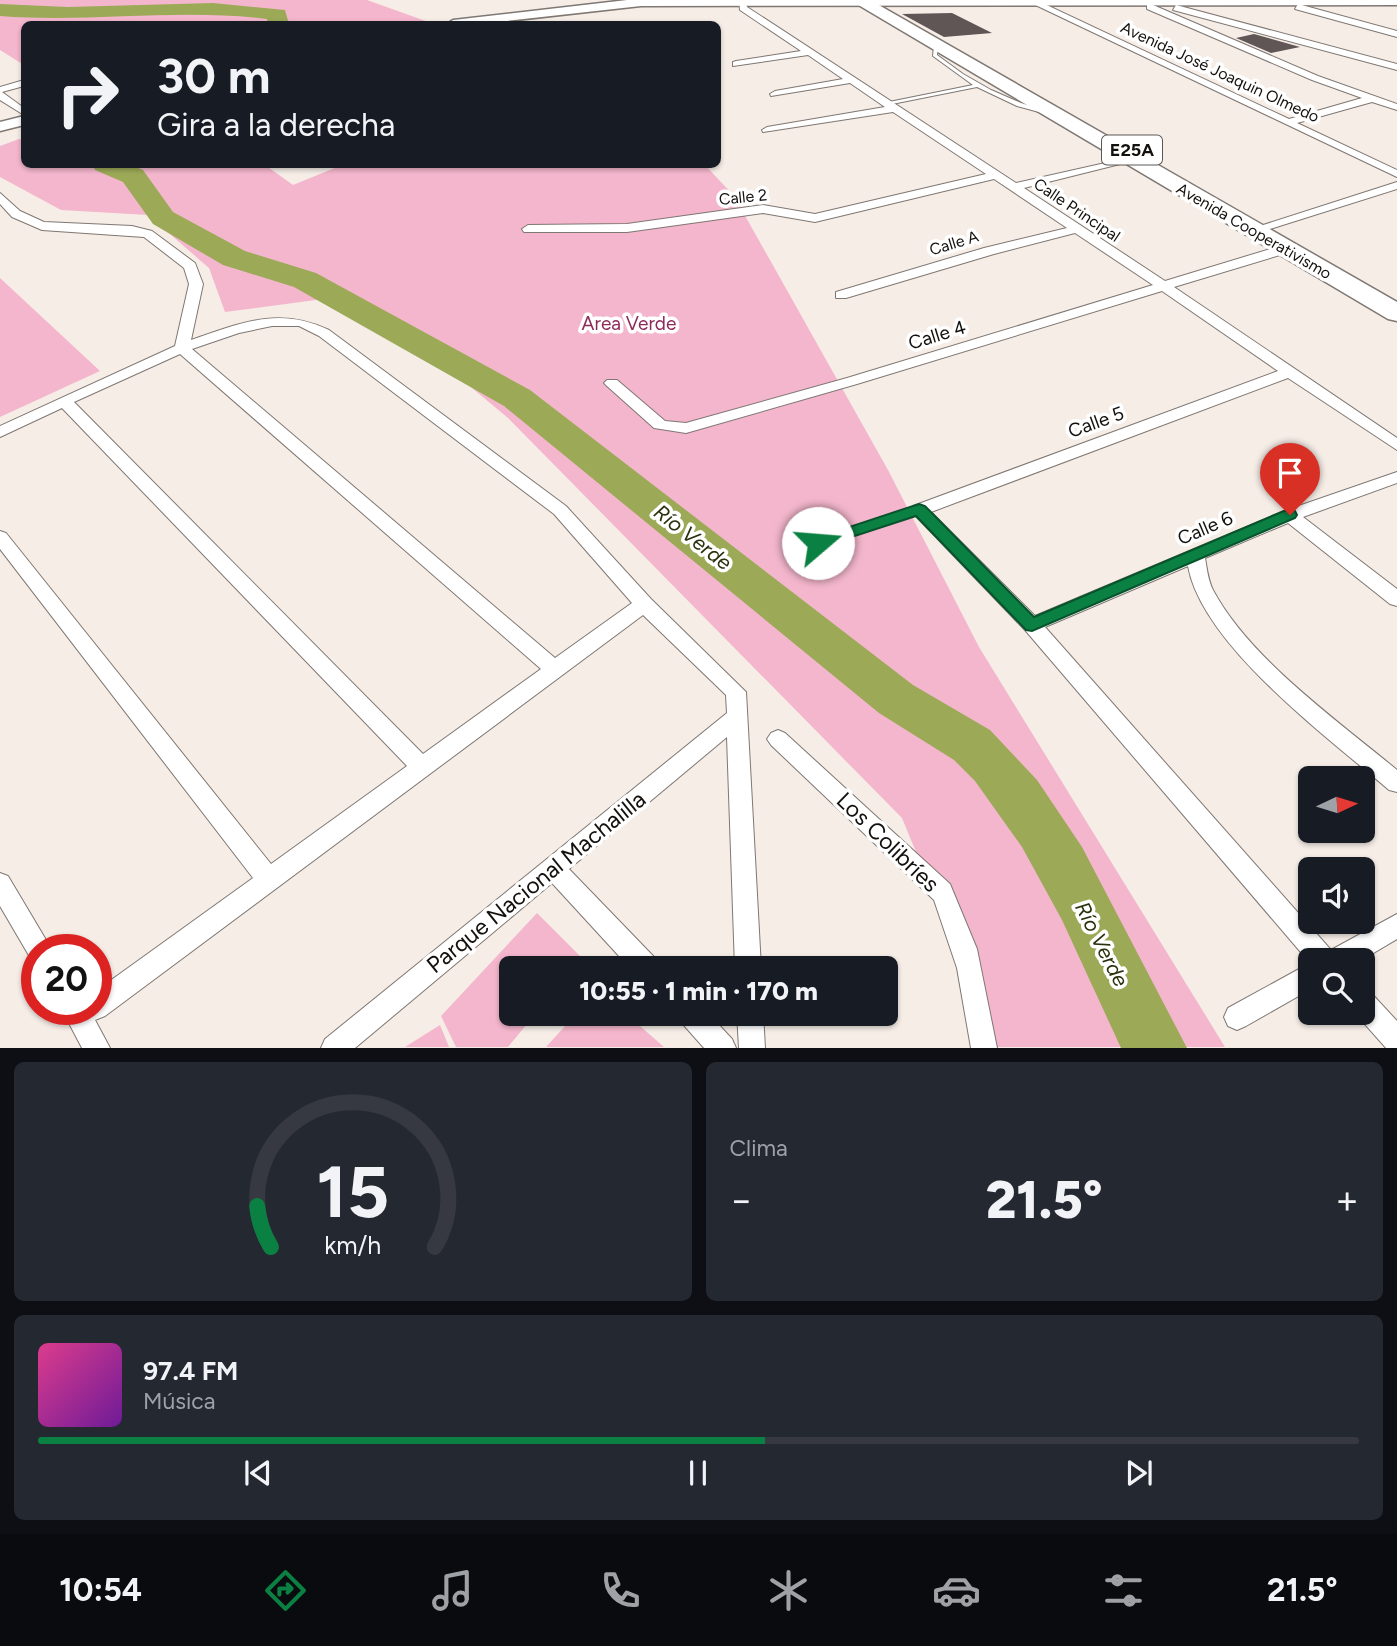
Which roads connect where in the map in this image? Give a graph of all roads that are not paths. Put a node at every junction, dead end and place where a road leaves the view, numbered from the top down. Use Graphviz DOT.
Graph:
graph roads {
  1 [pos="1228,0"];
  2 [pos="1371,0"];
  3 [pos="1136,1"];
  4 [pos="1396,2"];
  5 [pos="1035,3"];
  6 [pos="876,4"];
  7 [pos="742,5"];
  8 [pos="1150,7"];
  9 [pos="1298,7"];
  10 [pos="1176,8"];
  11 [pos="477,21"];
  12 [pos="520,21"];
  13 [pos="1397,34"];
  14 [pos="936,47"];
  15 [pos="810,52"];
  16 [pos="736,64"];
  17 [pos="1397,67"];
  18 [pos="853,80"];
  19 [pos="21,84"];
  20 [pos="978,85"];
  21 [pos="0,92"];
  22 [pos="775,94"];
  23 [pos="1371,99"];
  24 [pos="892,106"];
  25 [pos="1397,107"];
  26 [pos="21,110"];
  27 [pos="21,113"];
  28 [pos="1051,114"];
  29 [pos="0,120"];
  30 [pos="21,121"];
  31 [pos="1289,122"];
  32 [pos="0,127"];
  33 [pos="766,130"];
  34 [pos="1128,159"];
  35 [pos="1397,174"];
  36 [pos="997,175"];
  37 [pos="1397,186"];
  38 [pos="1015,187"];
  39 [pos="0,197"];
  40 [pos="1266,226"];
  41 [pos="528,229"];
  42 [pos="1077,229"];
  43 [pos="1285,249"];
  44 [pos="1165,287"];
  45 [pos="841,295"];
  46 [pos="1397,297"];
  47 [pos="1397,313"];
  48 [pos="182,348"];
  49 [pos="1287,373"];
  50 [pos="612,383"];
  51 [pos="65,402"];
  52 [pos="0,432"];
  53 [pos="1397,445"];
  54 [pos="1397,477"];
  55 [pos="919,510"];
  56 [pos="1290,515"];
  57 [pos="0,537"];
  58 [pos="818,543"];
  59 [pos="1195,555"];
  60 [pos="1397,599"];
  61 [pos="645,604"];
  62 [pos="1032,625"];
  63 [pos="553,668"];
  64 [pos="738,716"];
  65 [pos="778,739"];
  66 [pos="422,767"];
  67 [pos="1397,783"];
  68 [pos="553,868"];
  69 [pos="269,880"];
  70 [pos="0,884"];
  71 [pos="1397,926"];
  72 [pos="30,934"];
  73 [pos="1313,948"];
  74 [pos="1359,948"];
  75 [pos="636,956"];
  76 [pos="748,956"];
  77 [pos="1298,982"];
  78 [pos="112,992"];
  79 [pos="1375,1016"];
  80 [pos="1237,1017"];
  81 [pos="90,1025"];
  82 [pos="702,1026"];
  83 [pos="751,1026"];
  84 [pos="1397,1040"];
  85 [pos="97,1048"];
  86 [pos="334,1048"];
  87 [pos="723,1048"];
  88 [pos="752,1048"];
  89 [pos="984,1048"];
  1 -- 2 [label="main road"];
  1 -- 3 [label="main road"];
  2 -- 4 [label="main road"];
  3 -- 5 [label="main road"];
  4 -- 9 [label="main road"];
  5 -- 6 [label="main road"];
  5 -- 8 [label="main road"];
  5 -- 31 [label="street, Avenida José Joaquin Olmedo"];
  6 -- 7 [label="main road"];
  6 -- 7 [label="main road"];
  6 -- 14 [label="highway, Avenida Cooperativismo / E25A"];
  6 -- 40 [label="highway, Avenida Cooperativismo / E25A"];
  7 -- 11 [label="main road"];
  7 -- 12 [label="main road"];
  7 -- 15 [label="street, Calle Principal"];
  8 -- 10 [label="main road"];
  8 -- 23 [label="street"];
  9 -- 10 [label="main road"];
  9 -- 13 [label="street"];
  10 -- 17 [label="street"];
  14 -- 20 [label="lane"];
  14 -- 28 [label="highway, Avenida Cooperativismo / E25A"];
  15 -- 16 [label="street"];
  15 -- 18 [label="street, Calle Principal"];
  18 -- 22 [label="street"];
  18 -- 24 [label="street, Calle Principal"];
  19 -- 21 [label="street"];
  20 -- 24 [label="lane"];
  20 -- 28 [label="lane"];
  21 -- 26 [label="street"];
  23 -- 25 [label="street"];
  23 -- 31 [label="street"];
  24 -- 33 [label="street"];
  24 -- 36 [label="street, Calle Principal"];
  27 -- 29 [label="main road"];
  28 -- 34 [label="highway, Avenida Cooperativismo / E25A"];
  30 -- 32 [label="main road"];
  31 -- 35 [label="street, Avenida José Joaquin Olmedo"];
  34 -- 38 [label="street"];
  34 -- 43 [label="highway, Avenida Cooperativismo / E25A"];
  36 -- 38 [label="street, Calle Principal"];
  36 -- 41 [label="street, Calle 2"];
  37 -- 40 [label="street"];
  38 -- 42 [label="street, Calle Principal"];
  39 -- 48 [label="street"];
  40 -- 46 [label="highway, Avenida Cooperativismo / E25A"];
  42 -- 44 [label="street, Calle Principal"];
  42 -- 45 [label="street, Calle A"];
  43 -- 44 [label="street, Calle 4"];
  43 -- 47 [label="highway, Avenida Cooperativismo / E25A"];
  44 -- 49 [label="street, Calle Principal"];
  44 -- 50 [label="street, Calle 4"];
  48 -- 51 [label="street"];
  48 -- 61 [label="street"];
  48 -- 63 [label="street"];
  49 -- 53 [label="street, Calle Principal"];
  49 -- 55 [label="street, Calle 5"];
  51 -- 52 [label="street"];
  51 -- 66 [label="street"];
  54 -- 56 [label="street, Calle 6"];
  55 -- 58 [label="lane"];
  55 -- 62 [label="street"];
  56 -- 59 [label="street, Calle 6"];
  56 -- 60 [label="street"];
  57 -- 69 [label="street"];
  59 -- 62 [label="street, Calle 6"];
  59 -- 67 [label="street"];
  61 -- 63 [label="street"];
  61 -- 64 [label="street"];
  62 -- 73 [label="street"];
  63 -- 66 [label="street"];
  64 -- 68 [label="street, Parque Nacional Machalilla"];
  64 -- 76 [label="street"];
  65 -- 89 [label="street, Los Colibríes"];
  66 -- 69 [label="street"];
  68 -- 75 [label="street"];
  68 -- 86 [label="street, Parque Nacional Machalilla"];
  69 -- 78 [label="street"];
  70 -- 72 [label="street"];
  71 -- 74 [label="street"];
  77 -- 80 [label="street"];
  79 -- 84 [label="street"];
  81 -- 85 [label="street"];
  82 -- 87 [label="street"];
  83 -- 88 [label="street"];
}
